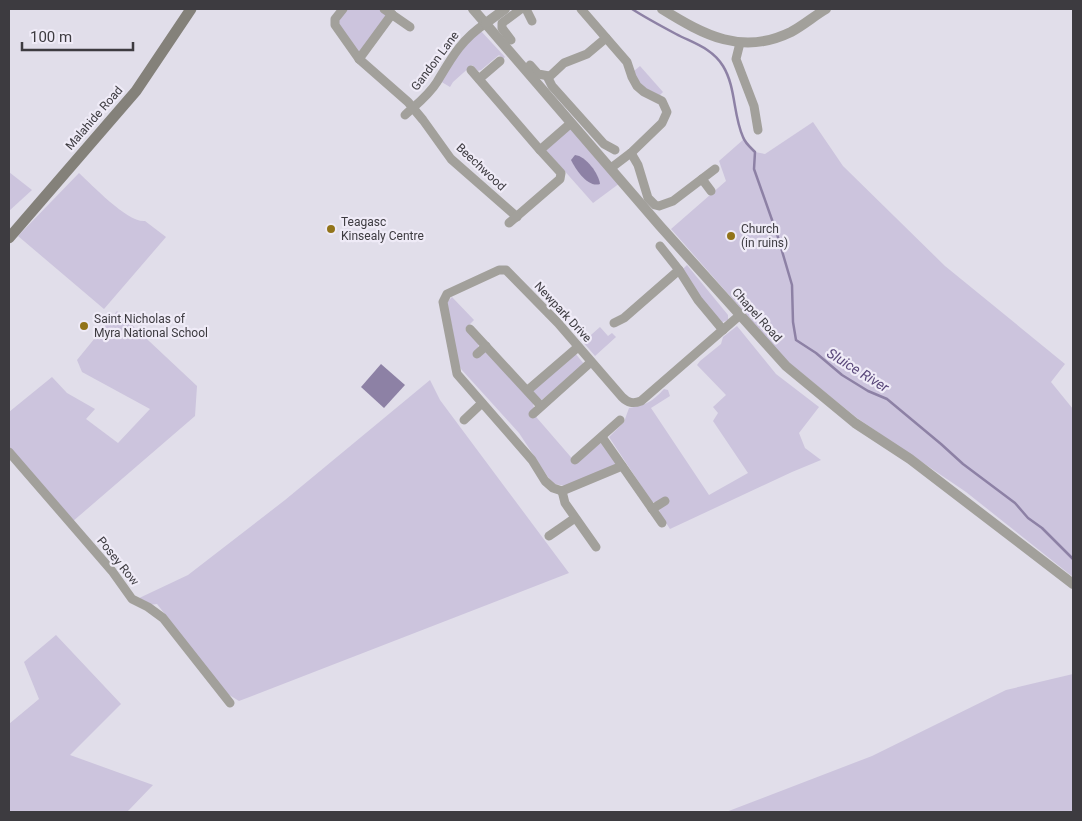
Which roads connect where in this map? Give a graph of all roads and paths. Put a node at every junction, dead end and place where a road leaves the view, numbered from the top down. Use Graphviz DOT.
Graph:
graph roads {
  1 [pos="191,9"];
  2 [pos="343,9"];
  3 [pos="473,9"];
  4 [pos="505,9"];
  5 [pos="521,9"];
  6 [pos="526,9"];
  7 [pos="581,9"];
  8 [pos="662,9"];
  9 [pos="826,9"];
  10 [pos="388,12"];
  11 [pos="532,20"];
  12 [pos="486,23"];
  13 [pos="410,27"];
  14 [pos="606,38"];
  15 [pos="511,40"];
  16 [pos="740,43"];
  17 [pos="359,60"];
  18 [pos="500,61"];
  19 [pos="530,65"];
  20 [pos="471,70"];
  21 [pos="549,76"];
  22 [pos="478,79"];
  23 [pos="412,108"];
  24 [pos="405,115"];
  25 [pos="571,123"];
  26 [pos="758,130"];
  27 [pos="540,150"];
  28 [pos="615,150"];
  29 [pos="631,153"];
  30 [pos="611,168"];
  31 [pos="715,169"];
  32 [pos="702,179"];
  33 [pos="712,192"];
  34 [pos="9,238"];
  35 [pos="660,246"];
  36 [pos="679,270"];
  37 [pos="740,315"];
  38 [pos="614,323"];
  39 [pos="470,329"];
  40 [pos="723,330"];
  41 [pos="486,346"];
  42 [pos="578,347"];
  43 [pos="477,354"];
  44 [pos="591,362"];
  45 [pos="528,390"];
  46 [pos="482,403"];
  47 [pos="541,406"];
  48 [pos="533,414"];
  49 [pos="464,420"];
  50 [pos="620,420"];
  51 [pos="602,437"];
  52 [pos="9,452"];
  53 [pos="575,460"];
  54 [pos="622,466"];
  55 [pos="562,491"];
  56 [pos="665,501"];
  57 [pos="652,509"];
  58 [pos="575,518"];
  59 [pos="662,523"];
  60 [pos="549,536"];
  61 [pos="596,547"];
  62 [pos="1073,584"];
  63 [pos="230,703"];
  1 -- 34 [label="main road, Malahide Road"];
  2 -- 17 [label="street, Beechwood"];
  3 -- 12 [label="street, Chapel Road"];
  4 -- 12 [label="street"];
  5 -- 15 [label="street"];
  6 -- 11 [label="street"];
  7 -- 14 [label="street"];
  8 -- 16 [label="street"];
  9 -- 16 [label="street"];
  10 -- 13 [label="street"];
  10 -- 17 [label="street"];
  12 -- 23 [label="street, Gandon Lane"];
  12 -- 25 [label="street, Chapel Road"];
  14 -- 21 [label="street"];
  14 -- 29 [label="street"];
  16 -- 26 [label="street"];
  17 -- 23 [label="street, Beechwood"];
  18 -- 22 [label="street"];
  19 -- 21 [label="street"];
  20 -- 22 [label="street, Beechwood"];
  21 -- 28 [label="street"];
  22 -- 27 [label="street, Beechwood"];
  23 -- 24 [label="street, Gandon Lane"];
  23 -- 27 [label="street, Beechwood"];
  25 -- 27 [label="street"];
  25 -- 30 [label="street, Chapel Road"];
  29 -- 30 [label="street"];
  29 -- 32 [label="street"];
  30 -- 37 [label="street, Chapel Road"];
  31 -- 32 [label="street"];
  32 -- 33 [label="street"];
  35 -- 36 [label="street"];
  36 -- 38 [label="street"];
  36 -- 40 [label="street"];
  37 -- 40 [label="street, Newpark Drive"];
  37 -- 62 [label="street, Chapel Road"];
  39 -- 41 [label="street"];
  40 -- 44 [label="street, Newpark Drive"];
  41 -- 43 [label="street"];
  41 -- 45 [label="street"];
  42 -- 44 [label="street, Newpark Drive"];
  42 -- 45 [label="street"];
  42 -- 46 [label="street, Newpark Drive"];
  44 -- 47 [label="street"];
  45 -- 47 [label="street"];
  46 -- 49 [label="street"];
  46 -- 55 [label="street, Newpark Drive"];
  47 -- 48 [label="street"];
  50 -- 51 [label="street"];
  51 -- 53 [label="street"];
  51 -- 54 [label="street"];
  52 -- 63 [label="street, Posey Row"];
  54 -- 55 [label="street"];
  54 -- 57 [label="street"];
  55 -- 58 [label="street"];
  56 -- 57 [label="street"];
  57 -- 59 [label="street"];
  58 -- 60 [label="street"];
  58 -- 61 [label="street"];
}
